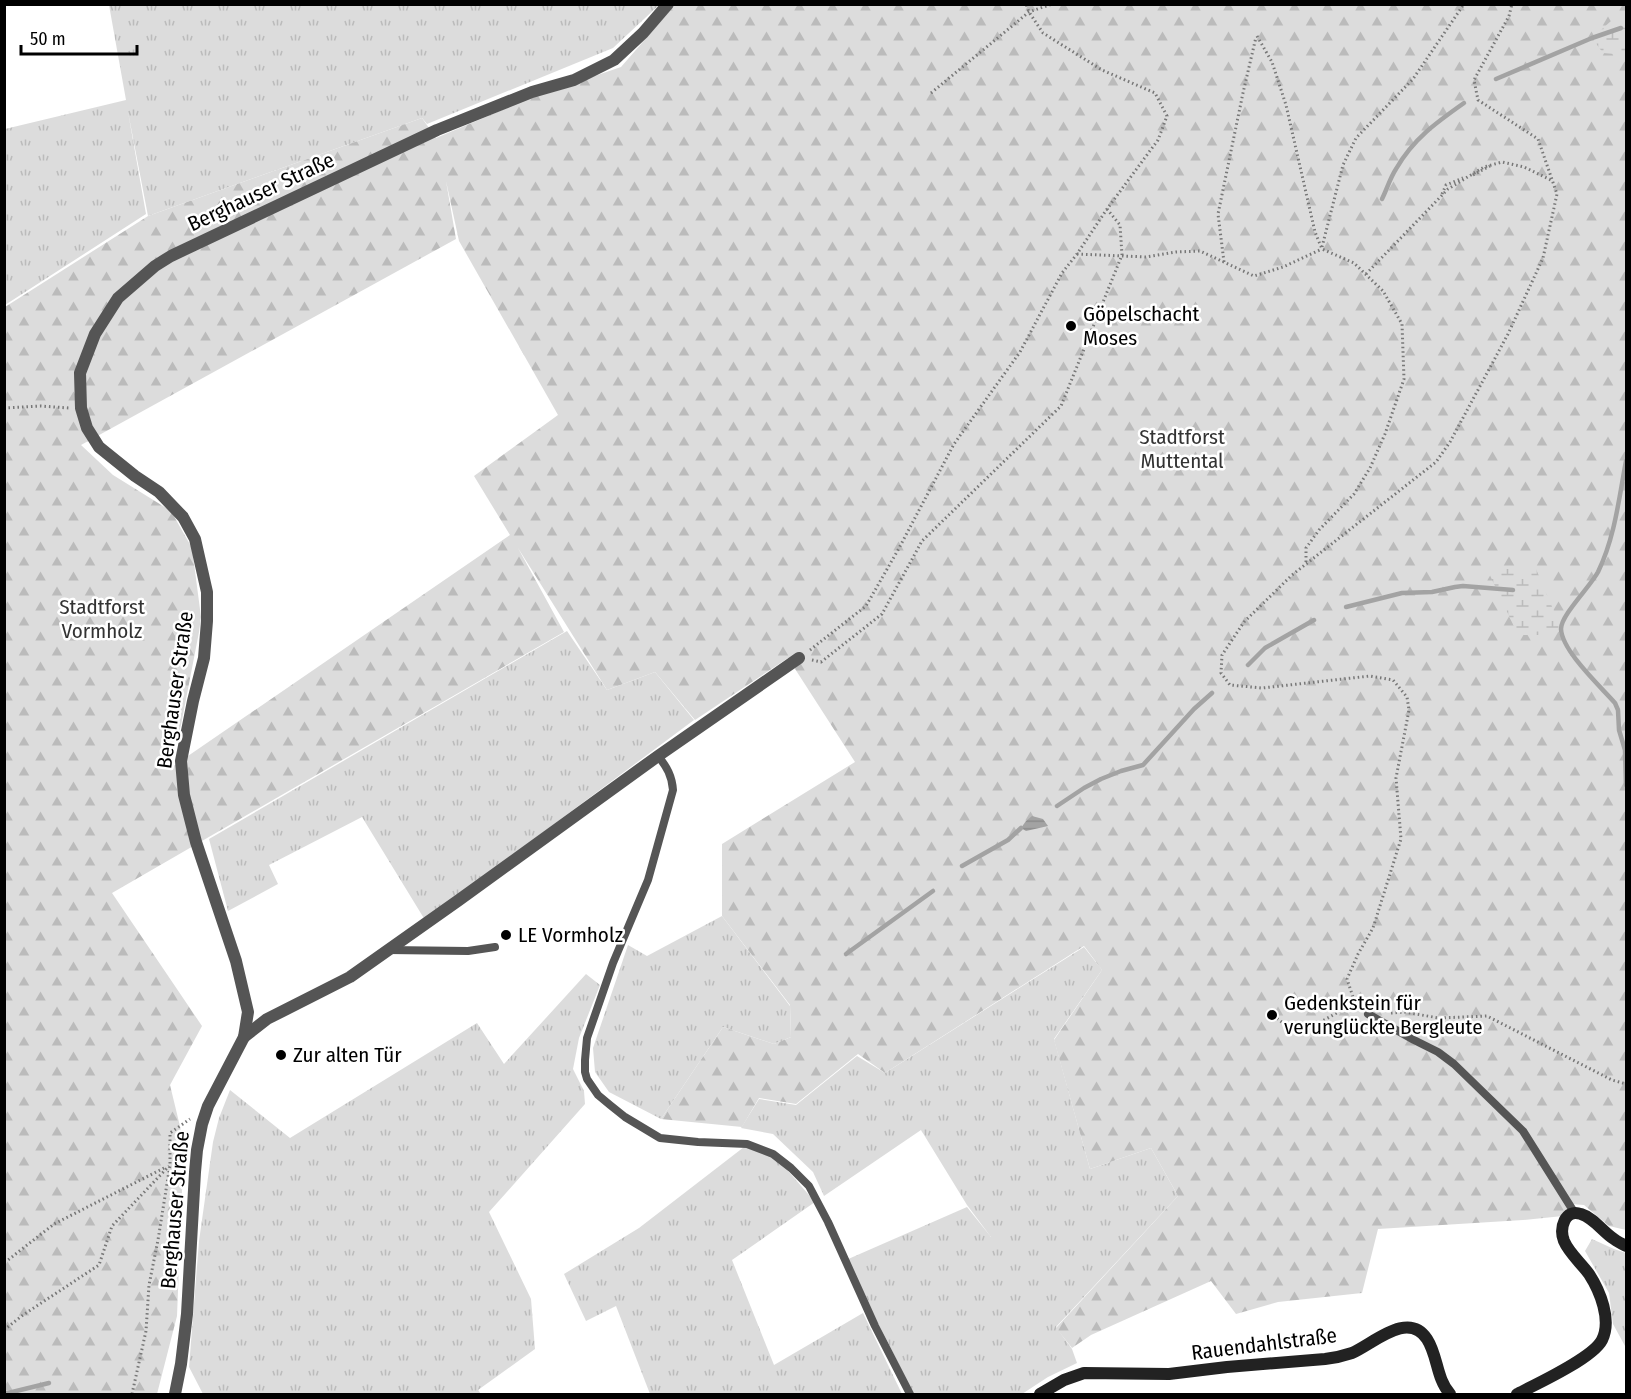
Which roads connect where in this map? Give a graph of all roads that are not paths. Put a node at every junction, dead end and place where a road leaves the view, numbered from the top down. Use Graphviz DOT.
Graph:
graph roads {
  1 [pos="668,4"];
  2 [pos="799,658"];
  3 [pos="658,756"];
  4 [pos="495,947"];
  5 [pos="388,950"];
  6 [pos="1368,1014"];
  7 [pos="244,1036"];
  8 [pos="1574,1212"];
  9 [pos="1626,1246"];
  10 [pos="175,1395"];
  11 [pos="909,1395"];
  12 [pos="1040,1395"];
  13 [pos="1450,1395"];
  14 [pos="1517,1395"];
  1 -- 7 [label="street, Berghauser Straße"];
  2 -- 3 [label="street"];
  3 -- 5 [label="street"];
  3 -- 11 [label="lane"];
  4 -- 5 [label="lane"];
  5 -- 7 [label="street"];
  6 -- 8 [label="lane"];
  7 -- 10 [label="street, Berghauser Straße"];
  8 -- 9 [label="street"];
  8 -- 14 [label="street"];
  12 -- 13 [label="street, Rauendahlstraße"];
}
